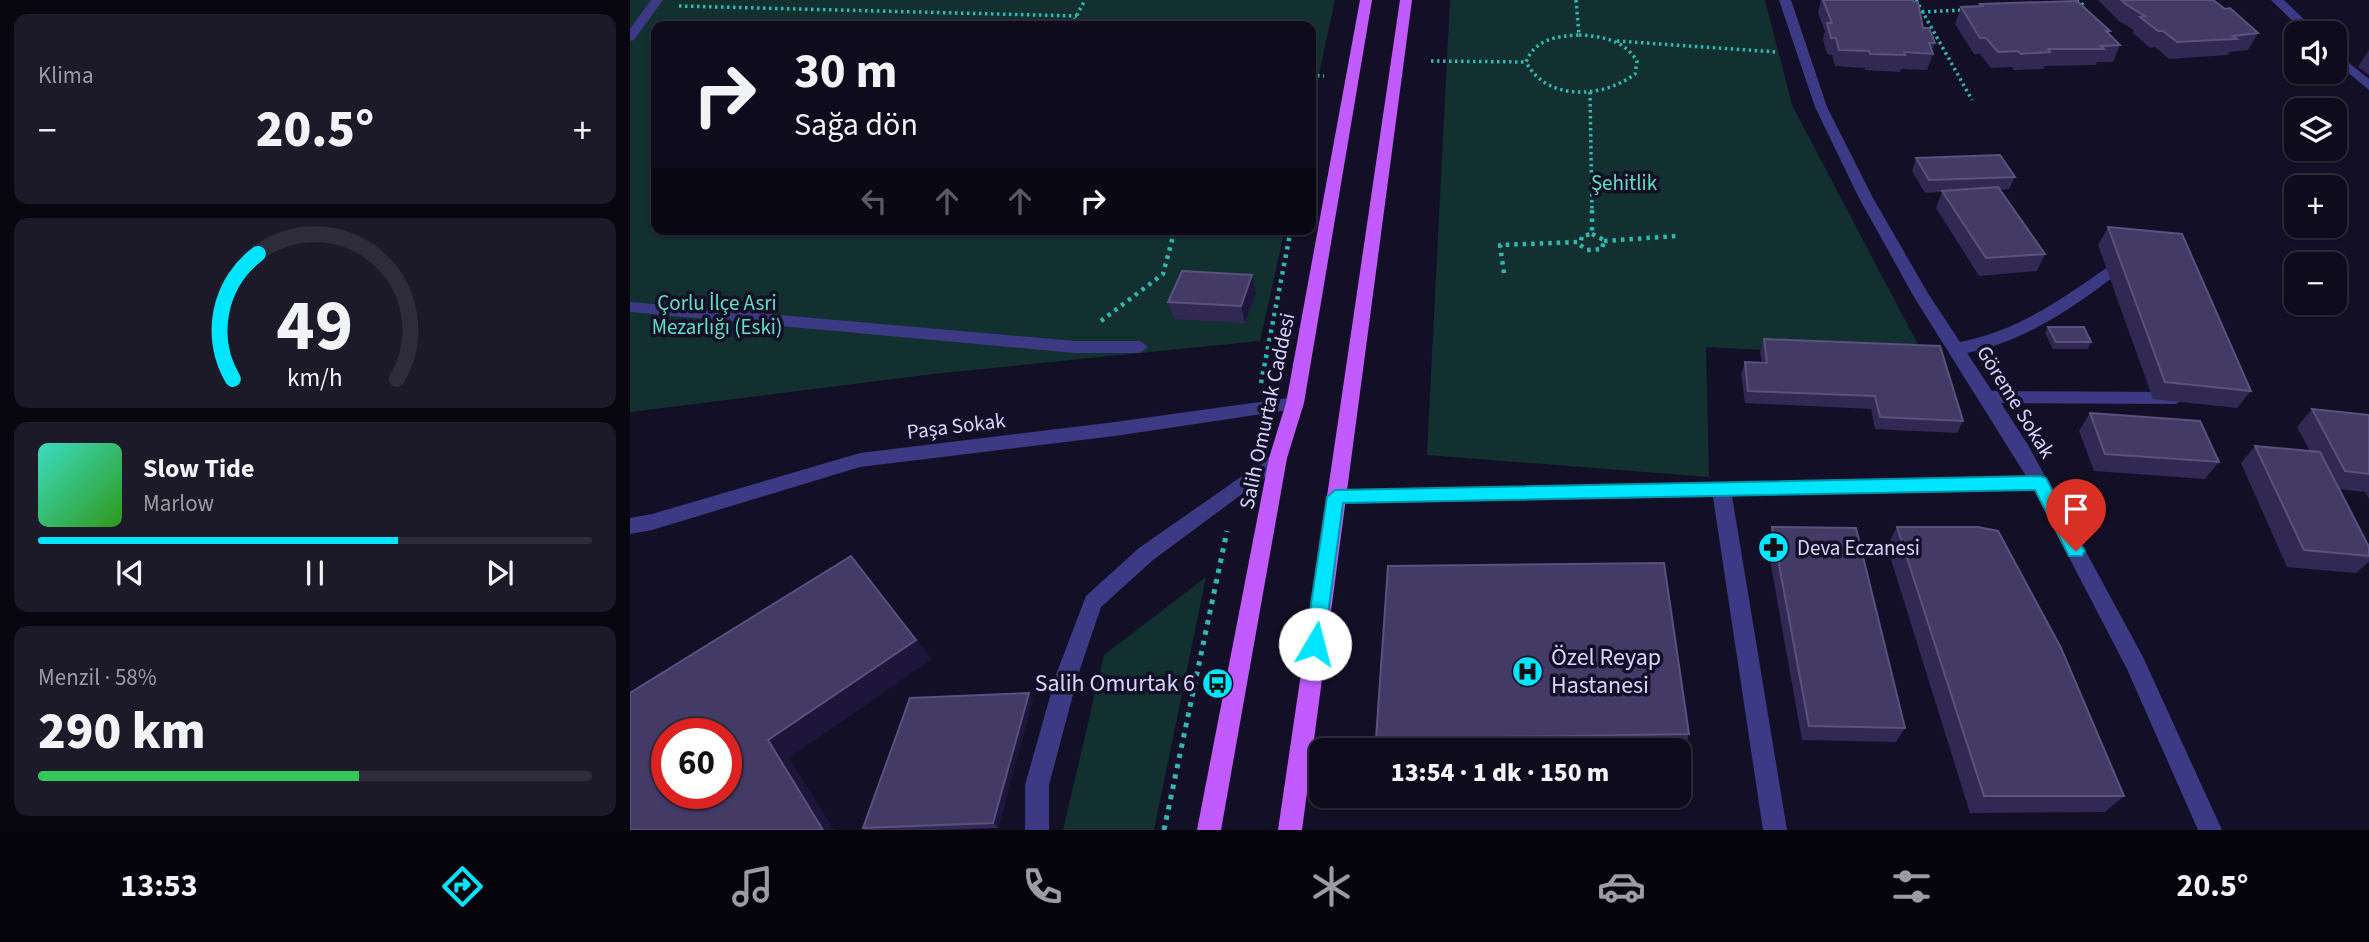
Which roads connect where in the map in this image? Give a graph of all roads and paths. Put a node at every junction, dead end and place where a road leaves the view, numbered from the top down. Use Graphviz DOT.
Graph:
graph roads {
  1 [pos="1085,0"];
  2 [pos="1366,0"];
  3 [pos="1406,0"];
  4 [pos="1576,0"];
  5 [pos="1785,0"];
  6 [pos="1916,0"];
  7 [pos="2078,0"];
  8 [pos="2277,0"];
  9 [pos="655,3"];
  10 [pos="2070,5"];
  11 [pos="1976,10"];
  12 [pos="1922,12"];
  13 [pos="1077,16"];
  14 [pos="1074,21"];
  15 [pos="2299,21"];
  16 [pos="1579,35"];
  17 [pos="630,37"];
  18 [pos="1612,40"];
  19 [pos="1781,52"];
  20 [pos="1431,61"];
  21 [pos="1526,62"];
  22 [pos="2347,66"];
  23 [pos="1316,75"];
  24 [pos="1324,76"];
  25 [pos="2369,86"];
  26 [pos="1590,92"];
  27 [pos="1972,100"];
  28 [pos="1592,234"];
  29 [pos="1173,235"];
  30 [pos="1676,236"];
  31 [pos="1604,241"];
  32 [pos="1579,242"];
  33 [pos="2142,250"];
  34 [pos="1504,274"];
  35 [pos="630,307"];
  36 [pos="1100,322"];
  37 [pos="1140,347"];
  38 [pos="1956,349"];
  39 [pos="1987,397"];
  40 [pos="2190,398"];
  41 [pos="1295,403"];
  42 [pos="1279,458"];
  43 [pos="2040,483"];
  44 [pos="1721,489"];
  45 [pos="1335,497"];
  46 [pos="630,526"];
  47 [pos="1037,830"];
  48 [pos="1209,830"];
  49 [pos="1290,830"];
  50 [pos="1775,830"];
  51 [pos="2210,830"];
  1 -- 13 [label="path"];
  2 -- 41 [label="main road, Salih Omurtak Caddesi"];
  3 -- 45 [label="main road"];
  4 -- 16 [label="path"];
  5 -- 38 [label="street, Göreme Sokak"];
  6 -- 12 [label="path"];
  7 -- 10 [label="path"];
  8 -- 15 [label="street"];
  9 -- 13 [label="path"];
  9 -- 17 [label="street"];
  11 -- 12 [label="path"];
  12 -- 27 [label="path"];
  13 -- 14 [label="path"];
  16 -- 18 [label="path"];
  16 -- 21 [label="path"];
  18 -- 19 [label="path"];
  18 -- 26 [label="path"];
  20 -- 21 [label="path"];
  21 -- 26 [label="path"];
  22 -- 25 [label="street"];
  23 -- 24 [label="path"];
  26 -- 28 [label="path"];
  28 -- 31 [label="path"];
  28 -- 32 [label="path"];
  29 -- 36 [label="path"];
  30 -- 31 [label="path"];
  31 -- 32 [label="path"];
  32 -- 34 [label="path"];
  33 -- 38 [label="street"];
  35 -- 37 [label="street"];
  38 -- 39 [label="street, Göreme Sokak"];
  39 -- 40 [label="street"];
  39 -- 43 [label="street, Göreme Sokak"];
  41 -- 42 [label="main road, Salih Omurtak Caddesi"];
  41 -- 46 [label="street, Paşa Sokak"];
  42 -- 47 [label="street"];
  42 -- 48 [label="main road, Salih Omurtak Caddesi"];
  43 -- 44 [label="street"];
  43 -- 51 [label="street, Göreme Sokak"];
  44 -- 45 [label="street"];
  44 -- 50 [label="street"];
  45 -- 49 [label="main road"];
}
